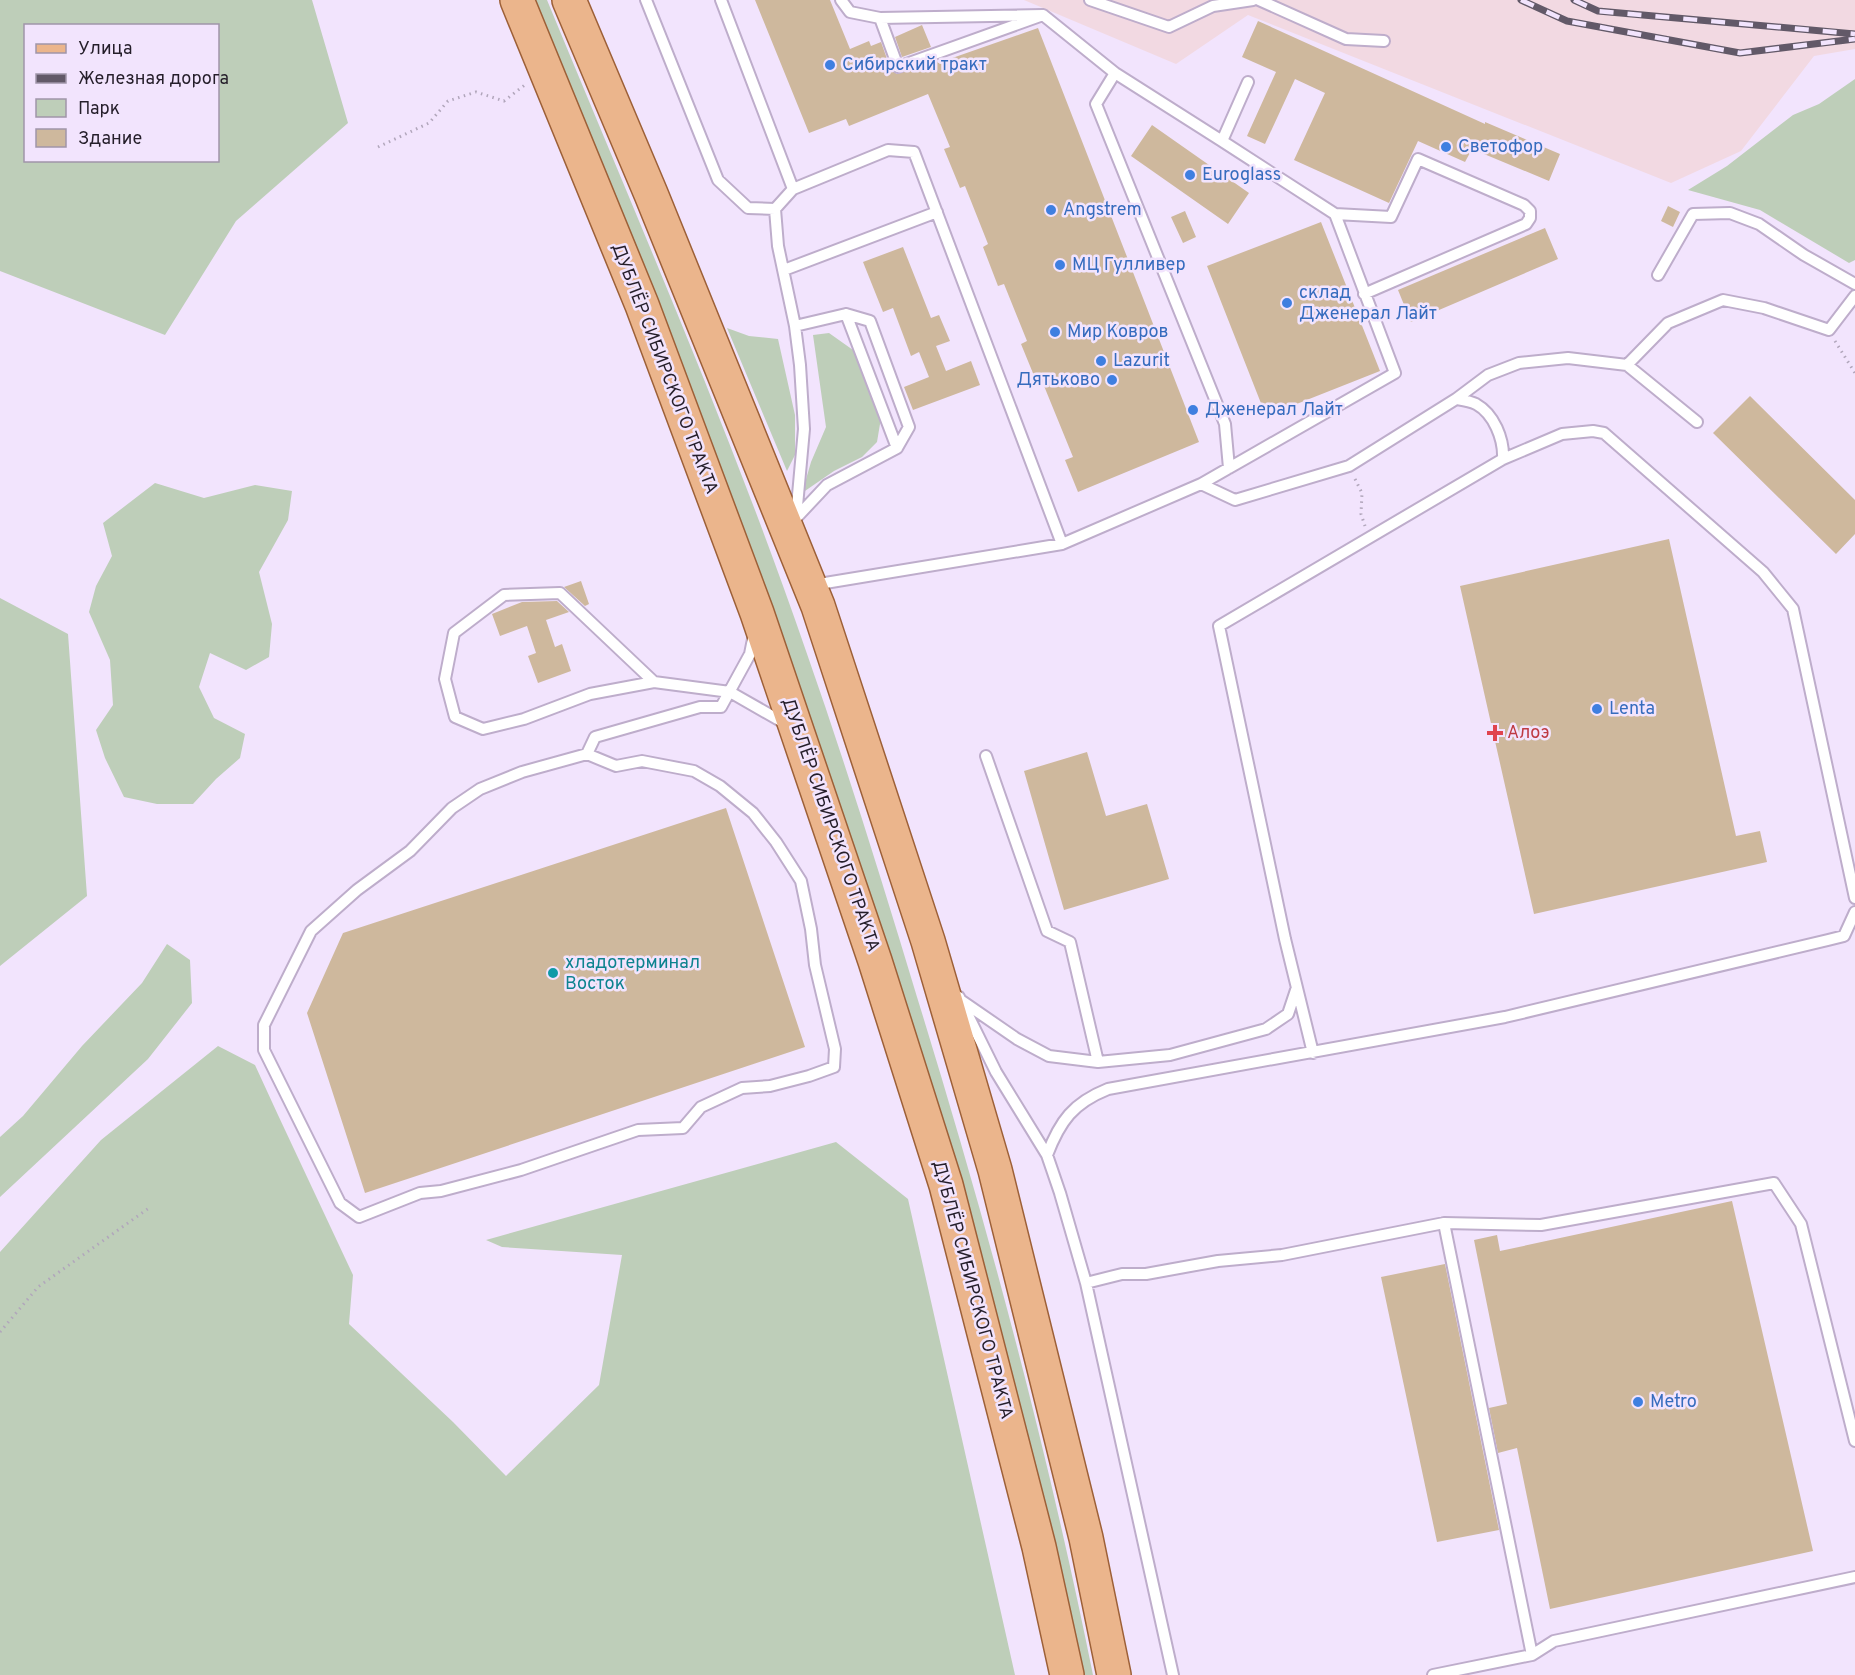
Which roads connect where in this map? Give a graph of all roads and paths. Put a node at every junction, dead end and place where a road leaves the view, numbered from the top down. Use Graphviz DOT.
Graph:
graph roads {
  1 [pos="518,0"];
  2 [pos="569,0"];
  3 [pos="646,0"];
  4 [pos="720,0"];
  5 [pos="841,0"];
  6 [pos="1090,0"];
  7 [pos="1254,0"];
  8 [pos="1259,0"];
  9 [pos="1043,15"];
  10 [pos="880,18"];
  11 [pos="1384,41"];
  12 [pos="544,70"];
  13 [pos="1115,73"];
  14 [pos="1248,82"];
  15 [pos="1222,141"];
  16 [pos="378,147"];
  17 [pos="793,189"];
  18 [pos="774,209"];
  19 [pos="937,212"];
  20 [pos="1335,214"];
  21 [pos="784,270"];
  22 [pos="1658,275"];
  23 [pos="1855,284"];
  24 [pos="1364,294"];
  25 [pos="1855,296"];
  26 [pos="846,314"];
  27 [pos="795,326"];
  28 [pos="1829,330"];
  29 [pos="1627,365"];
  30 [pos="1855,373"];
  31 [pos="1456,399"];
  32 [pos="1697,422"];
  33 [pos="897,448"];
  34 [pos="1503,459"];
  35 [pos="1349,466"];
  36 [pos="1229,468"];
  37 [pos="1200,484"];
  38 [pos="796,517"];
  39 [pos="1370,538"];
  40 [pos="1062,544"];
  41 [pos="796,553"];
  42 [pos="809,586"];
  43 [pos="757,613"];
  44 [pos="654,682"];
  45 [pos="730,692"];
  46 [pos="799,732"];
  47 [pos="586,754"];
  48 [pos="986,756"];
  49 [pos="1855,898"];
  50 [pos="1855,912"];
  51 [pos="928,941"];
  52 [pos="1296,990"];
  53 [pos="956,991"];
  54 [pos="1313,1053"];
  55 [pos="1098,1062"];
  56 [pos="1047,1155"];
  57 [pos="149,1208"];
  58 [pos="1444,1223"];
  59 [pos="1086,1283"];
  60 [pos="0,1332"];
  61 [pos="1855,1441"];
  62 [pos="1855,1577"];
  63 [pos="1532,1655"];
  64 [pos="1067,1675"];
  65 [pos="1114,1675"];
  66 [pos="1173,1675"];
  67 [pos="1433,1675"];
  1 -- 12 [label="main road, ДУБЛЁР СИБИРСКОГО ТРАКТА"];
  2 -- 41 [label="main road"];
  3 -- 18 [label="lane"];
  4 -- 17 [label="lane"];
  5 -- 10 [label="lane"];
  6 -- 7 [label="lane"];
  8 -- 11 [label="lane"];
  9 -- 10 [label="lane"];
  9 -- 10 [label="lane"];
  9 -- 13 [label="lane"];
  12 -- 16 [label="path"];
  12 -- 43 [label="main road, ДУБЛЁР СИБИРСКОГО ТРАКТА"];
  13 -- 15 [label="lane"];
  13 -- 36 [label="lane"];
  14 -- 15 [label="lane"];
  15 -- 20 [label="lane"];
  17 -- 18 [label="lane"];
  17 -- 19 [label="lane"];
  18 -- 21 [label="lane"];
  19 -- 21 [label="lane"];
  19 -- 40 [label="lane"];
  20 -- 24 [label="lane"];
  20 -- 24 [label="lane"];
  21 -- 27 [label="lane"];
  22 -- 23 [label="lane"];
  24 -- 36 [label="lane"];
  25 -- 28 [label="lane"];
  26 -- 27 [label="lane"];
  26 -- 33 [label="lane"];
  26 -- 33 [label="lane"];
  27 -- 38 [label="lane"];
  28 -- 29 [label="lane"];
  28 -- 30 [label="path"];
  29 -- 31 [label="lane"];
  29 -- 32 [label="lane"];
  31 -- 34 [label="lane"];
  31 -- 35 [label="lane"];
  33 -- 38 [label="lane"];
  34 -- 39 [label="lane"];
  34 -- 49 [label="lane"];
  35 -- 37 [label="lane"];
  35 -- 39 [label="path"];
  36 -- 37 [label="lane"];
  37 -- 40 [label="lane"];
  38 -- 41 [label="lane"];
  39 -- 52 [label="lane"];
  40 -- 42 [label="lane"];
  41 -- 42 [label="main road"];
  42 -- 51 [label="main road"];
  43 -- 45 [label="lane"];
  43 -- 46 [label="main road, ДУБЛЁР СИБИРСКОГО ТРАКТА"];
  44 -- 44 [label="lane"];
  44 -- 45 [label="lane"];
  45 -- 46 [label="lane"];
  45 -- 47 [label="lane"];
  46 -- 64 [label="main road, ДУБЛЁР СИБИРСКОГО ТРАКТА"];
  47 -- 47 [label="lane"];
  48 -- 55 [label="lane"];
  50 -- 54 [label="lane"];
  51 -- 53 [label="lane"];
  51 -- 65 [label="main road"];
  52 -- 54 [label="lane"];
  52 -- 55 [label="lane"];
  53 -- 55 [label="lane"];
  53 -- 56 [label="lane"];
  54 -- 56 [label="lane"];
  56 -- 59 [label="lane"];
  57 -- 60 [label="path"];
  58 -- 59 [label="lane"];
  58 -- 61 [label="lane"];
  58 -- 63 [label="lane"];
  59 -- 66 [label="lane"];
  62 -- 63 [label="lane"];
  63 -- 67 [label="lane"];
}
